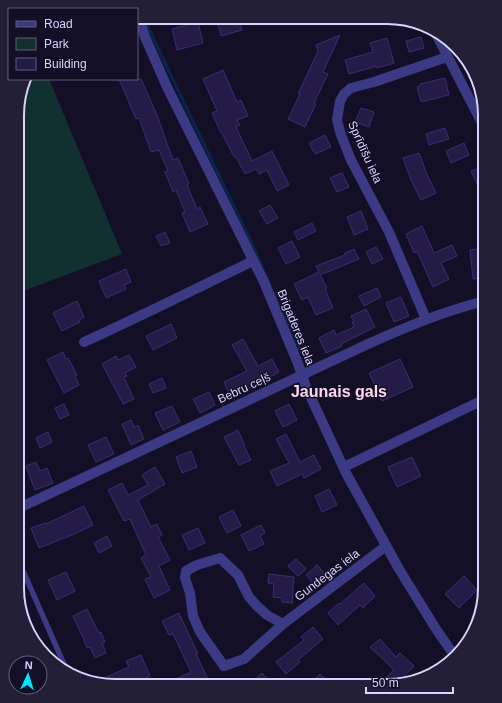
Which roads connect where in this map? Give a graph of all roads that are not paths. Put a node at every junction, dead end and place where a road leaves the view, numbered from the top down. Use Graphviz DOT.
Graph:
graph roads {
  1 [pos="141,24"];
  2 [pos="440,41"];
  3 [pos="448,57"];
  4 [pos="478,115"];
  5 [pos="253,261"];
  6 [pos="478,303"];
  7 [pos="426,319"];
  8 [pos="84,342"];
  9 [pos="301,376"];
  10 [pos="478,402"];
  11 [pos="344,467"];
  12 [pos="24,506"];
  13 [pos="386,546"];
  14 [pos="24,573"];
  15 [pos="284,624"];
  16 [pos="452,651"];
  17 [pos="63,663"];
  1 -- 5 [label="street, Brigaderes iela"];
  2 -- 3 [label="street"];
  3 -- 4 [label="street"];
  3 -- 7 [label="street, Sprīdīšu iela"];
  5 -- 8 [label="street"];
  5 -- 9 [label="street, Brigaderes iela"];
  6 -- 7 [label="street, Bebru ceļš"];
  7 -- 9 [label="street, Bebru ceļš"];
  9 -- 11 [label="street, Brigaderes iela"];
  9 -- 12 [label="street, Bebru ceļš"];
  10 -- 11 [label="street"];
  11 -- 13 [label="street, Brigaderes iela"];
  13 -- 15 [label="street, Gundegas iela"];
  13 -- 16 [label="street, Brigaderes iela"];
  14 -- 17 [label="lane"];
  15 -- 15 [label="street, Gundegas iela"];
}
